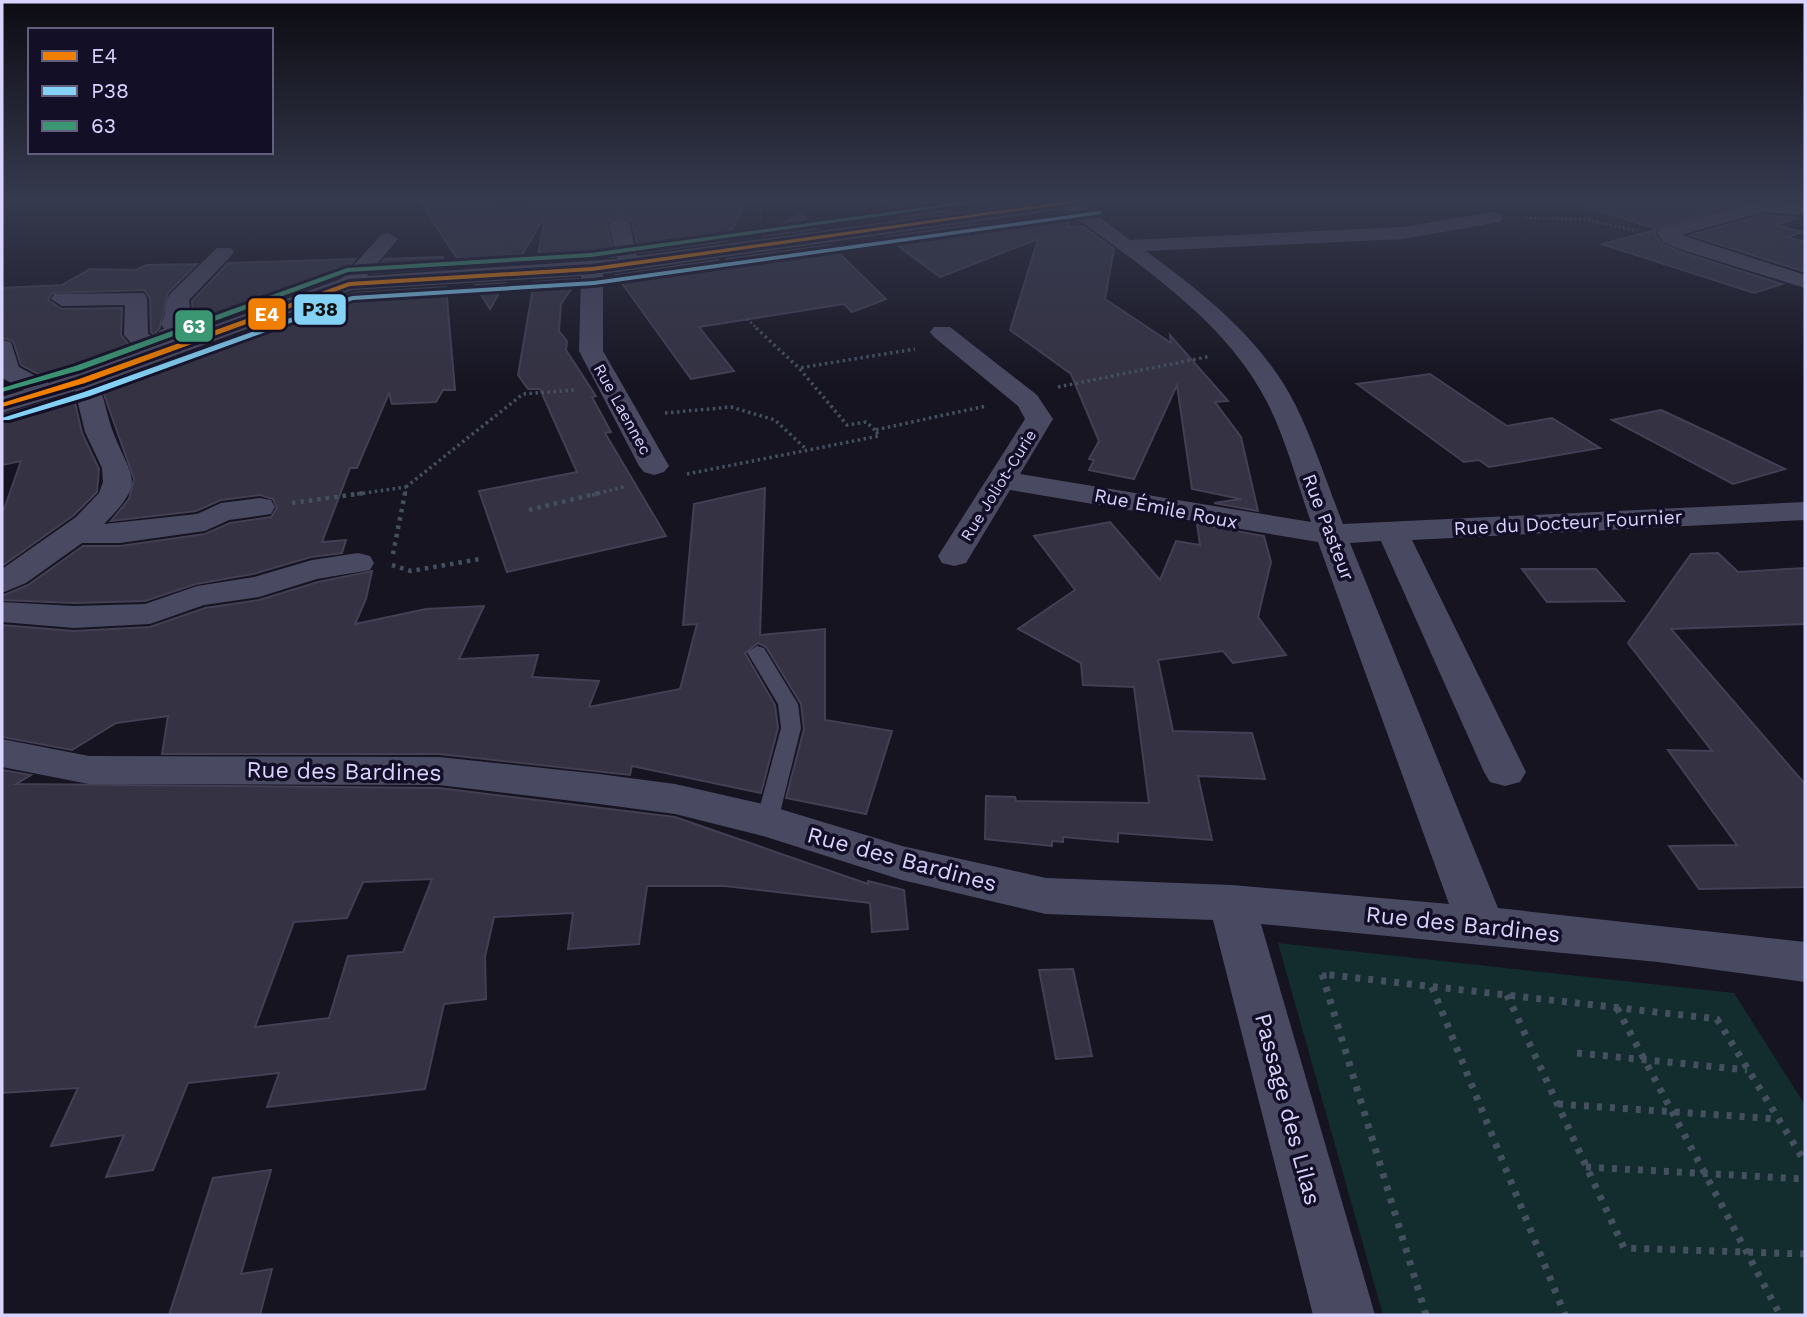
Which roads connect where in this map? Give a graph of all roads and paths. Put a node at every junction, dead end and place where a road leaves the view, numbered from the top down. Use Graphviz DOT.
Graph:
graph roads {
  1 [pos="215,260"];
  2 [pos="369,260"];
  3 [pos="634,260"];
  4 [pos="637,260"];
  5 [pos="661,260"];
  6 [pos="1144,260"];
  7 [pos="1736,260"];
  8 [pos="636,264"];
  9 [pos="592,269"];
  10 [pos="1805,282"];
  11 [pos="349,284"];
  12 [pos="62,299"];
  13 [pos="747,319"];
  14 [pos="167,337"];
  15 [pos="949,337"];
  16 [pos="2,347"];
  17 [pos="1246,349"];
  18 [pos="799,368"];
  19 [pos="82,381"];
  20 [pos="609,383"];
  21 [pos="48,393"];
  22 [pos="1021,396"];
  23 [pos="2,405"];
  24 [pos="627,419"];
  25 [pos="875,430"];
  26 [pos="807,450"];
  27 [pos="657,475"];
  28 [pos="1001,480"];
  29 [pos="406,487"];
  30 [pos="260,508"];
  31 [pos="529,510"];
  32 [pos="1805,511"];
  33 [pos="1392,530"];
  34 [pos="75,534"];
  35 [pos="1331,534"];
  36 [pos="954,556"];
  37 [pos="480,559"];
  38 [pos="375,564"];
  39 [pos="2,583"];
  40 [pos="2,612"];
  41 [pos="757,652"];
  42 [pos="2,753"];
  43 [pos="1505,772"];
  44 [pos="767,821"];
  45 [pos="1232,903"];
  46 [pos="1481,926"];
  47 [pos="1805,962"];
  48 [pos="1432,987"];
  49 [pos="1507,995"];
  50 [pos="1617,1008"];
  51 [pos="1577,1053"];
  52 [pos="1645,1060"];
  53 [pos="1748,1070"];
  54 [pos="1558,1104"];
  55 [pos="1673,1114"];
  56 [pos="1779,1119"];
  57 [pos="1805,1162"];
  58 [pos="1586,1167"];
  59 [pos="1705,1173"];
  60 [pos="1805,1179"];
  61 [pos="1747,1252"];
  62 [pos="1805,1254"];
  63 [pos="1344,1315"];
  64 [pos="1426,1315"];
  65 [pos="1565,1315"];
  66 [pos="1780,1315"];
  1 -- 14 [label="street"];
  2 -- 11 [label="street"];
  3 -- 8 [label="street"];
  4 -- 8 [label="street"];
  5 -- 8 [label="street"];
  6 -- 17 [label="street, Rue Pasteur"];
  7 -- 10 [label="street"];
  8 -- 9 [label="street"];
  9 -- 11 [label="street"];
  9 -- 20 [label="street, Rue Laennec"];
  11 -- 14 [label="street"];
  12 -- 14 [label="street"];
  13 -- 18 [label="path"];
  14 -- 19 [label="street"];
  15 -- 18 [label="path"];
  15 -- 22 [label="street, Rue Joliot-Curie"];
  16 -- 21 [label="street"];
  17 -- 22 [label="path"];
  17 -- 35 [label="street, Rue Pasteur"];
  18 -- 25 [label="path"];
  19 -- 21 [label="street"];
  19 -- 34 [label="street"];
  20 -- 24 [label="street, Rue Laennec"];
  20 -- 29 [label="path"];
  21 -- 23 [label="street"];
  22 -- 25 [label="path"];
  22 -- 28 [label="street, Rue Joliot-Curie"];
  24 -- 26 [label="path"];
  24 -- 27 [label="street, Rue Laennec"];
  25 -- 26 [label="path"];
  26 -- 27 [label="path"];
  27 -- 31 [label="path"];
  28 -- 35 [label="street, Rue Émile Roux"];
  28 -- 36 [label="street, Rue Joliot-Curie"];
  29 -- 30 [label="path"];
  29 -- 38 [label="path"];
  30 -- 34 [label="street"];
  32 -- 33 [label="street, Rue du Docteur Fournier"];
  33 -- 35 [label="street, Rue du Docteur Fournier"];
  33 -- 43 [label="street"];
  34 -- 39 [label="street"];
  35 -- 46 [label="street, Rue Pasteur"];
  37 -- 38 [label="path"];
  38 -- 40 [label="street"];
  41 -- 44 [label="lane"];
  42 -- 44 [label="street, Rue des Bardines"];
  44 -- 45 [label="street, Rue des Bardines"];
  45 -- 46 [label="street, Rue des Bardines"];
  45 -- 63 [label="street, Passage des Lilas"];
  46 -- 47 [label="street, Rue des Bardines"];
  48 -- 49 [label="path"];
  48 -- 64 [label="path"];
  48 -- 65 [label="path"];
  49 -- 50 [label="path"];
  49 -- 54 [label="path"];
  50 -- 52 [label="path"];
  50 -- 53 [label="path"];
  51 -- 52 [label="path"];
  52 -- 53 [label="path"];
  52 -- 55 [label="path"];
  53 -- 56 [label="path"];
  54 -- 55 [label="path"];
  54 -- 58 [label="path"];
  55 -- 56 [label="path"];
  55 -- 59 [label="path"];
  56 -- 57 [label="path"];
  58 -- 59 [label="path"];
  58 -- 61 [label="path"];
  59 -- 60 [label="path"];
  59 -- 61 [label="path"];
  61 -- 62 [label="path"];
  61 -- 66 [label="path"];
}
